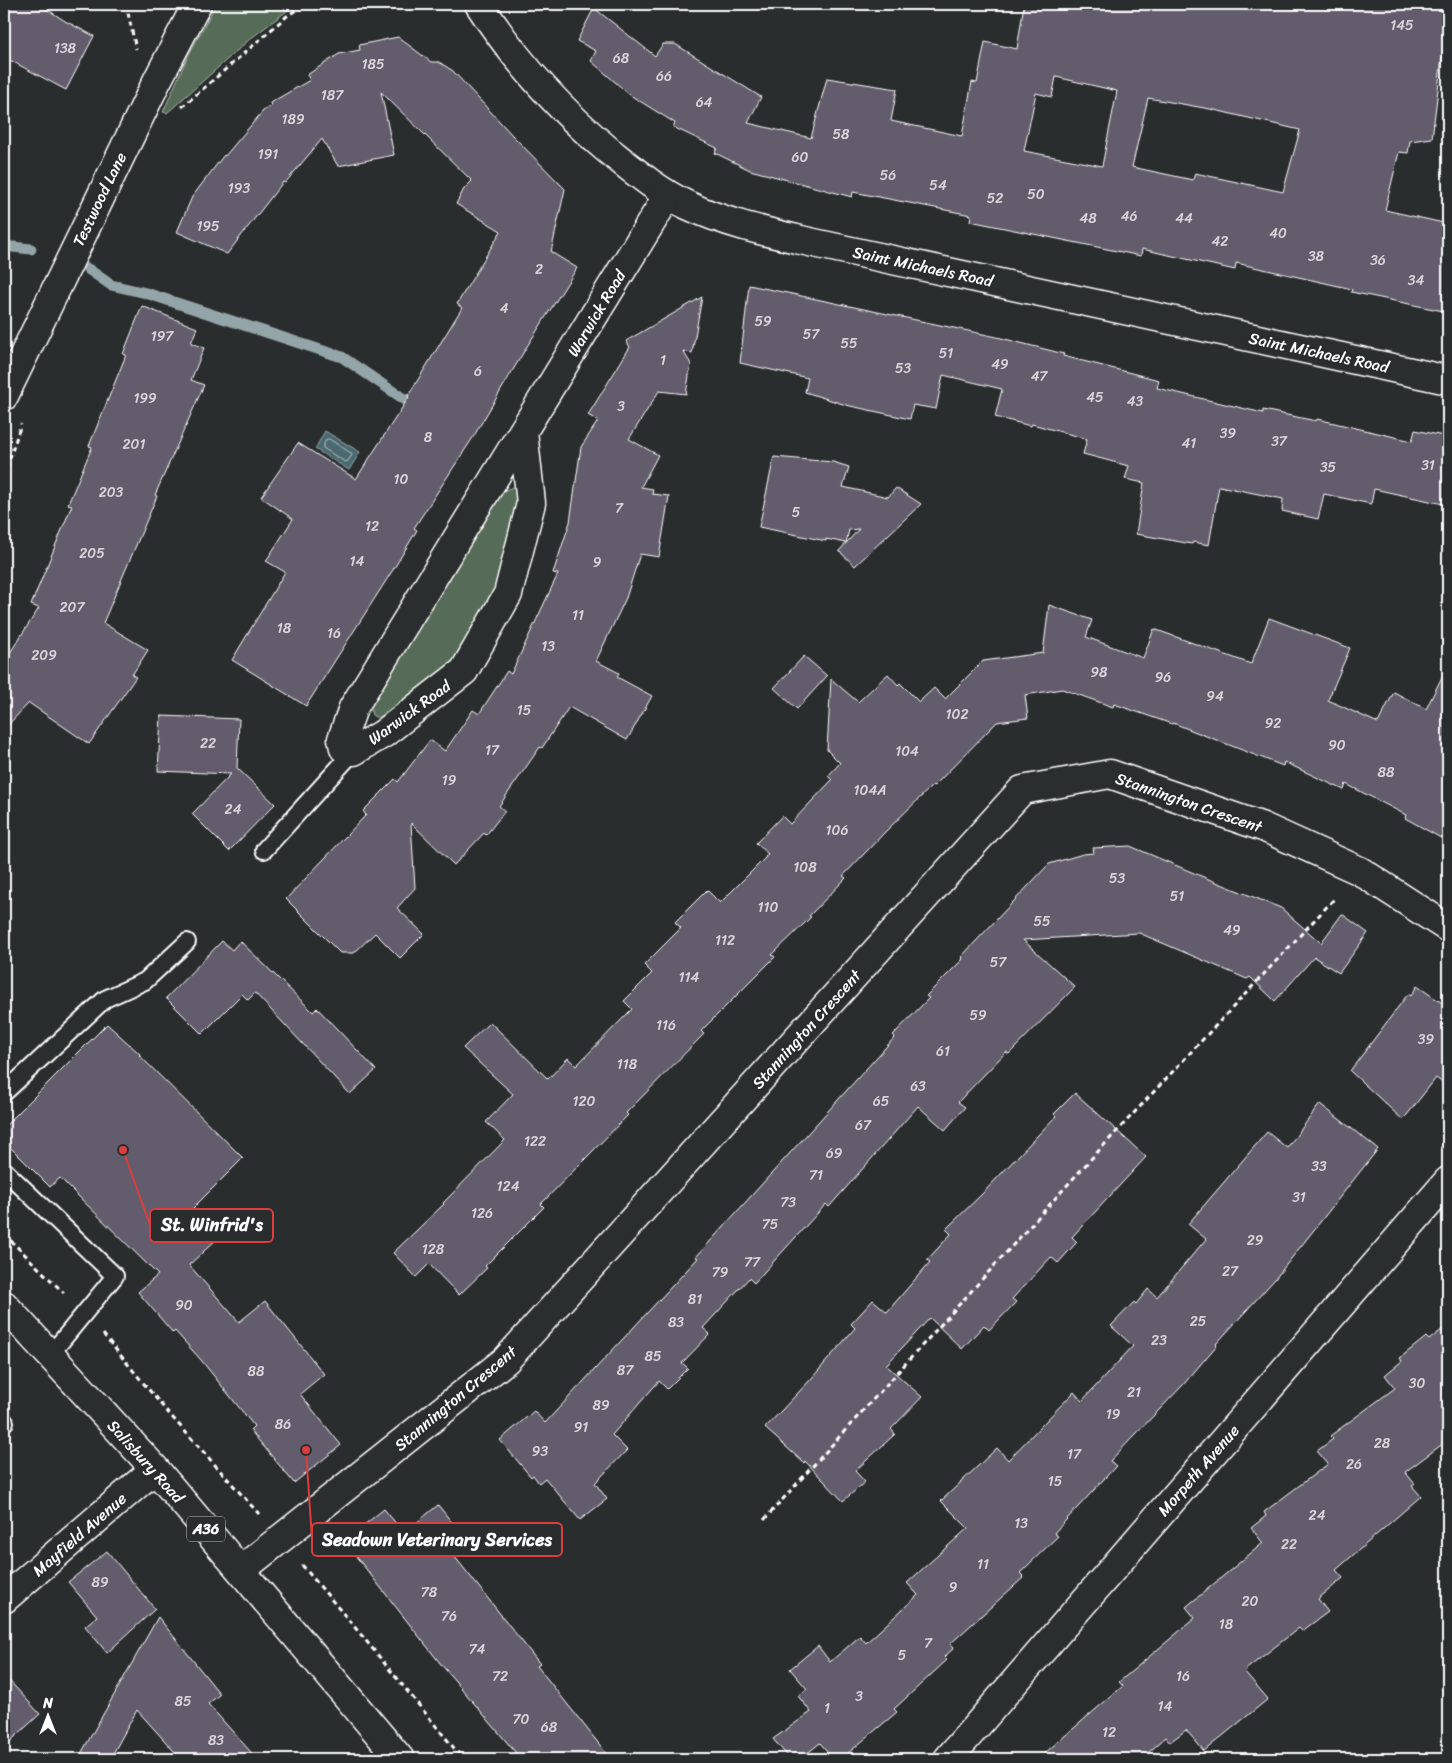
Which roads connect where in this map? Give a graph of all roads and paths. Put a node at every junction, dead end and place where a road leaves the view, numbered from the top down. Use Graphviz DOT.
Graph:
graph roads {
  1 [pos="197,4"];
  2 [pos="305,4"];
  3 [pos="479,4"];
  4 [pos="176,114"];
  5 [pos="668,195"];
  6 [pos="1448,380"];
  7 [pos="4,396"];
  8 [pos="523,431"];
  9 [pos="354,751"];
  10 [pos="264,850"];
  11 [pos="1360,871"];
  12 [pos="1448,928"];
  13 [pos="187,942"];
  14 [pos="4,1093"];
  15 [pos="4,1170"];
  16 [pos="1448,1181"];
  17 [pos="4,1234"];
  18 [pos="4,1305"];
  19 [pos="84,1313"];
  20 [pos="50,1355"];
  21 [pos="154,1469"];
  22 [pos="764,1520"];
  23 [pos="280,1538"];
  24 [pos="241,1570"];
  25 [pos="4,1599"];
  26 [pos="400,1759"];
  27 [pos="463,1759"];
  28 [pos="948,1759"];
  1 -- 7 [label="street, Testwood Lane"];
  2 -- 4 [label="path"];
  3 -- 5 [label="street, Saint Michaels Road"];
  5 -- 6 [label="street, Saint Michaels Road"];
  5 -- 8 [label="street, Warwick Road"];
  8 -- 9 [label="street, Warwick Road"];
  8 -- 9 [label="street, Warwick Road"];
  9 -- 10 [label="lane"];
  11 -- 12 [label="street, Stannington Crescent"];
  11 -- 22 [label="path"];
  11 -- 23 [label="street, Stannington Crescent"];
  13 -- 14 [label="lane"];
  15 -- 19 [label="lane"];
  16 -- 28 [label="street, Morpeth Avenue"];
  17 -- 19 [label="path"];
  18 -- 20 [label="street, Salisbury Road / A36"];
  19 -- 20 [label="lane"];
  19 -- 23 [label="path"];
  20 -- 21 [label="street, Salisbury Road / A36"];
  21 -- 24 [label="street, Salisbury Road / A36"];
  21 -- 25 [label="street, Mayfield Avenue"];
  23 -- 24 [label="street, Stannington Crescent"];
  23 -- 27 [label="path"];
  24 -- 26 [label="street, Salisbury Road / A36"];
}
